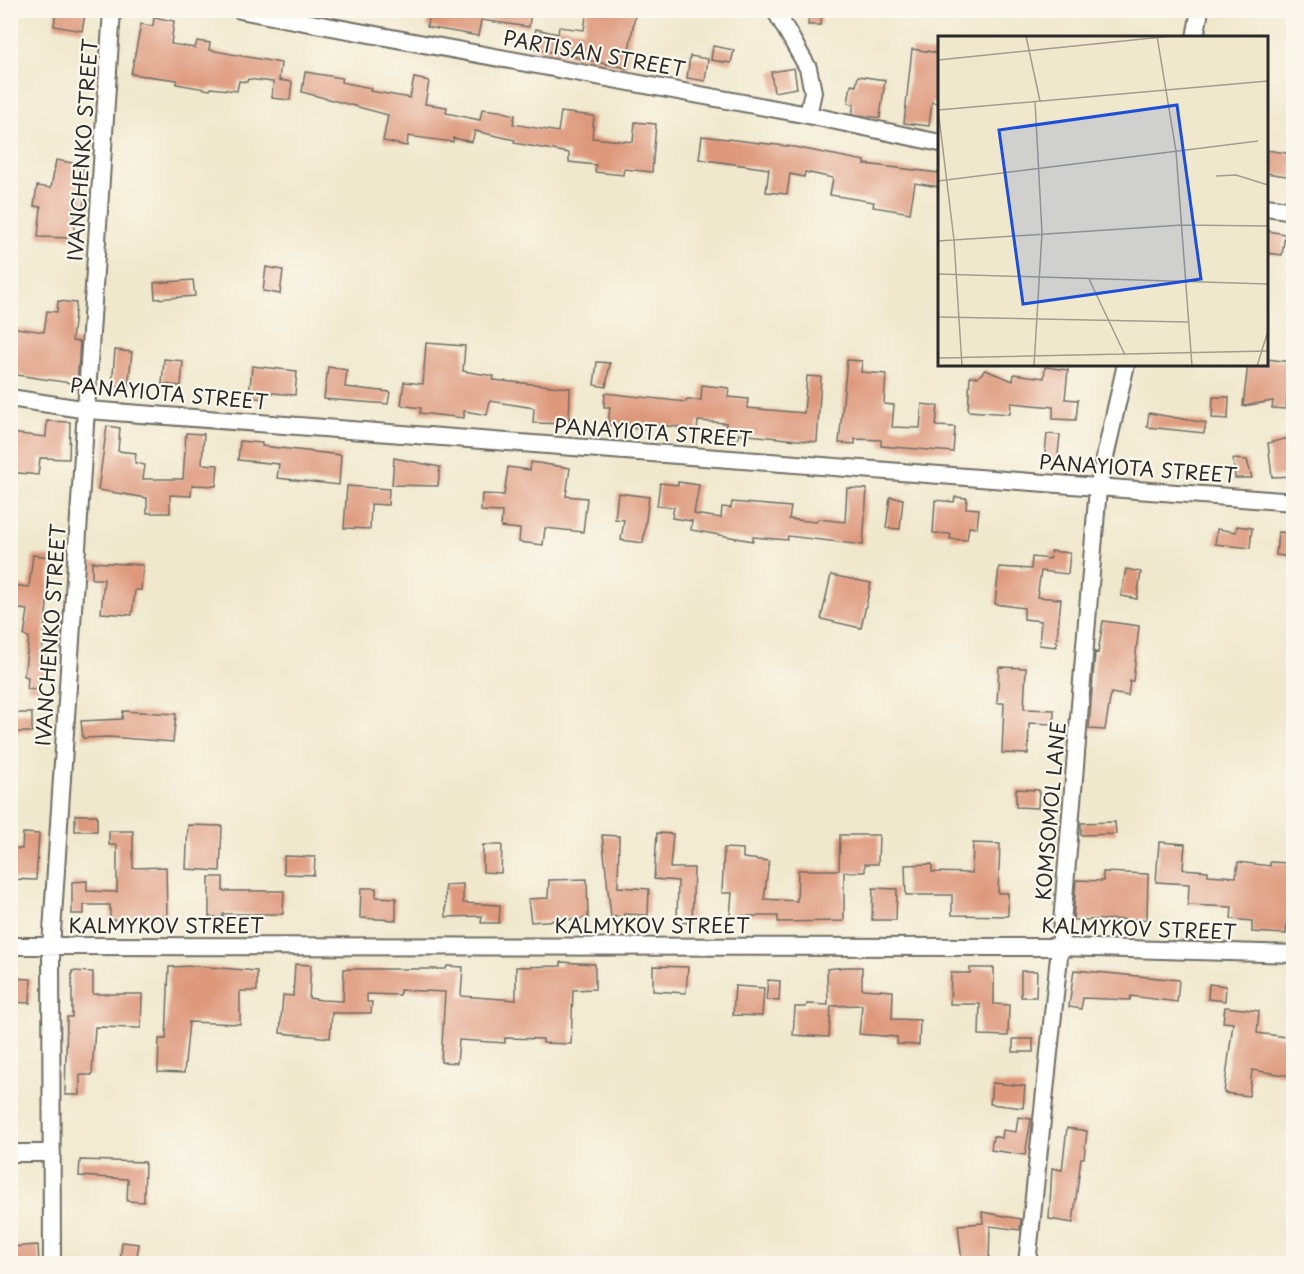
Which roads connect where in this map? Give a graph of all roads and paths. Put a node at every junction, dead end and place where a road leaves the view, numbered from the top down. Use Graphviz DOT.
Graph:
graph roads {
  1 [pos="112,10"];
  2 [pos="240,10"];
  3 [pos="775,10"];
  4 [pos="1200,10"];
  5 [pos="1195,36"];
  6 [pos="808,115"];
  7 [pos="938,143"];
  8 [pos="1268,207"];
  9 [pos="1293,211"];
  10 [pos="1126,366"];
  11 [pos="10,398"];
  12 [pos="88,410"];
  13 [pos="1098,488"];
  14 [pos="1293,502"];
  15 [pos="10,946"];
  16 [pos="51,947"];
  17 [pos="1060,947"];
  18 [pos="1293,954"];
  19 [pos="10,1153"];
  20 [pos="52,1153"];
  21 [pos="52,1263"];
  22 [pos="1027,1263"];
  1 -- 12 [label="street, IVANCHENKO STREET"];
  2 -- 6 [label="street, PARTISAN STREET"];
  3 -- 6 [label="street"];
  4 -- 5 [label="street"];
  6 -- 7 [label="street, PARTISAN STREET"];
  8 -- 9 [label="street"];
  10 -- 13 [label="street, KOMSOMOL LANE"];
  11 -- 12 [label="street, PANAYIOTA STREET"];
  12 -- 13 [label="street, PANAYIOTA STREET"];
  12 -- 16 [label="street, IVANCHENKO STREET"];
  13 -- 14 [label="street, PANAYIOTA STREET"];
  13 -- 17 [label="street, KOMSOMOL LANE"];
  15 -- 16 [label="street, KALMYKOV STREET"];
  16 -- 17 [label="street, KALMYKOV STREET"];
  16 -- 20 [label="street, IVANCHENKO STREET"];
  17 -- 18 [label="street, KALMYKOV STREET"];
  17 -- 22 [label="street, KOMSOMOL LANE"];
  19 -- 20 [label="street"];
  20 -- 21 [label="street, IVANCHENKO STREET"];
}
